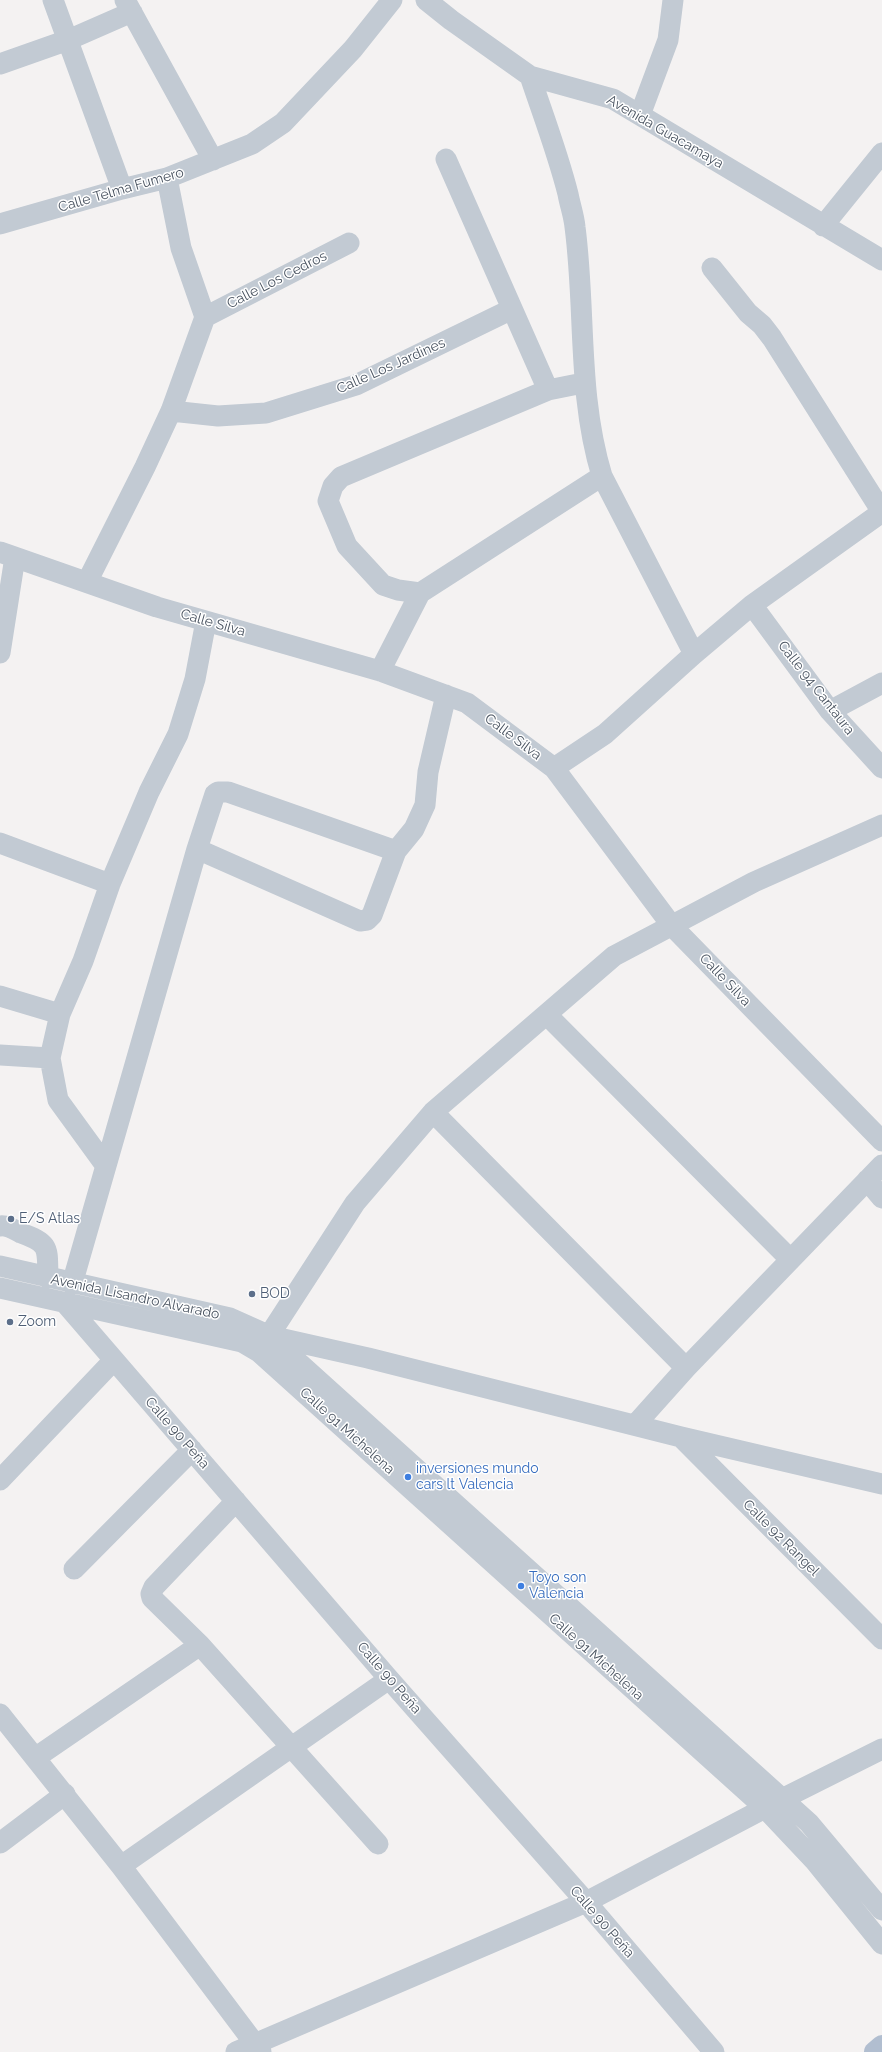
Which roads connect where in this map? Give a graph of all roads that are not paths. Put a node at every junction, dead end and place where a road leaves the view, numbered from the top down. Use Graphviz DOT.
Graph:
graph roads {
  1 [pos="53,0"];
  2 [pos="392,0"];
  3 [pos="426,0"];
  4 [pos="673,0"];
  5 [pos="128,6"];
  6 [pos="68,40"];
  7 [pos="0,64"];
  8 [pos="530,76"];
  9 [pos="640,115"];
  10 [pos="882,153"];
  11 [pos="446,158"];
  12 [pos="213,160"];
  13 [pos="167,178"];
  14 [pos="122,189"];
  15 [pos="0,224"];
  16 [pos="823,226"];
  17 [pos="349,243"];
  18 [pos="882,260"];
  19 [pos="712,268"];
  20 [pos="512,309"];
  21 [pos="205,317"];
  22 [pos="584,383"];
  23 [pos="548,390"];
  24 [pos="171,411"];
  25 [pos="602,476"];
  26 [pos="882,512"];
  27 [pos="7,554"];
  28 [pos="88,582"];
  29 [pos="420,593"];
  30 [pos="752,605"];
  31 [pos="206,621"];
  32 [pos="0,653"];
  33 [pos="694,654"];
  34 [pos="380,671"];
  35 [pos="882,683"];
  36 [pos="446,695"];
  37 [pos="830,711"];
  38 [pos="554,768"];
  39 [pos="882,768"];
  40 [pos="882,825"];
  41 [pos="0,843"];
  42 [pos="197,849"];
  43 [pos="396,851"];
  44 [pos="110,884"];
  45 [pos="672,926"];
  46 [pos="0,996"];
  47 [pos="60,1014"];
  48 [pos="547,1015"];
  49 [pos="0,1055"];
  50 [pos="50,1058"];
  51 [pos="432,1112"];
  52 [pos="882,1141"];
  53 [pos="882,1165"];
  54 [pos="106,1166"];
  55 [pos="867,1180"];
  56 [pos="882,1198"];
  57 [pos="0,1226"];
  58 [pos="790,1259"];
  59 [pos="0,1266"];
  60 [pos="48,1278"];
  61 [pos="0,1288"];
  62 [pos="68,1293"];
  63 [pos="263,1344"];
  64 [pos="114,1360"];
  65 [pos="686,1368"];
  66 [pos="636,1425"];
  67 [pos="681,1437"];
  68 [pos="192,1450"];
  69 [pos="0,1480"];
  70 [pos="882,1484"];
  71 [pos="236,1501"];
  72 [pos="74,1568"];
  73 [pos="882,1639"];
  74 [pos="200,1645"];
  75 [pos="389,1679"];
  76 [pos="0,1714"];
  77 [pos="291,1747"];
  78 [pos="882,1749"];
  79 [pos="36,1758"];
  80 [pos="65,1794"];
  81 [pos="774,1804"];
  82 [pos="0,1843"];
  83 [pos="378,1844"];
  84 [pos="121,1866"];
  85 [pos="586,1902"];
  86 [pos="882,1910"];
  87 [pos="882,1944"];
  88 [pos="882,2046"];
  89 [pos="250,2050"];
  90 [pos="714,2052"];
  91 [pos="875,2052"];
  1 -- 6 [label="street"];
  2 -- 12 [label="street, Calle Telma Fumero"];
  3 -- 8 [label="street, Avenida Guacamaya"];
  4 -- 9 [label="street"];
  5 -- 6 [label="street"];
  5 -- 12 [label="street"];
  6 -- 7 [label="street"];
  6 -- 14 [label="street"];
  8 -- 9 [label="street, Avenida Guacamaya"];
  8 -- 22 [label="street"];
  9 -- 16 [label="street, Avenida Guacamaya"];
  10 -- 16 [label="street"];
  11 -- 20 [label="street"];
  12 -- 13 [label="street, Calle Telma Fumero"];
  13 -- 14 [label="street, Calle Telma Fumero"];
  13 -- 21 [label="street"];
  14 -- 15 [label="street, Calle Telma Fumero"];
  16 -- 18 [label="street, Avenida Guacamaya"];
  17 -- 21 [label="street, Calle Los Cedros"];
  19 -- 26 [label="street"];
  20 -- 23 [label="street"];
  20 -- 24 [label="street, Calle Los Jardines"];
  21 -- 24 [label="street"];
  22 -- 23 [label="street"];
  22 -- 25 [label="street"];
  23 -- 29 [label="street"];
  24 -- 28 [label="street"];
  25 -- 29 [label="street"];
  25 -- 33 [label="street"];
  26 -- 30 [label="street"];
  27 -- 28 [label="street, Calle Silva"];
  27 -- 32 [label="street"];
  28 -- 31 [label="street, Calle Silva"];
  29 -- 34 [label="street"];
  30 -- 33 [label="street"];
  30 -- 37 [label="street, Calle 94 Cantaura"];
  31 -- 34 [label="street, Calle Silva"];
  31 -- 44 [label="street"];
  33 -- 38 [label="street"];
  34 -- 36 [label="street, Calle Silva"];
  35 -- 37 [label="street"];
  36 -- 38 [label="street, Calle Silva"];
  36 -- 43 [label="street"];
  37 -- 39 [label="street, Calle 94 Cantaura"];
  38 -- 45 [label="street, Calle Silva"];
  40 -- 45 [label="street"];
  41 -- 44 [label="street"];
  42 -- 43 [label="street"];
  42 -- 43 [label="street"];
  42 -- 54 [label="street"];
  44 -- 47 [label="street"];
  45 -- 48 [label="street"];
  45 -- 52 [label="street, Calle Silva"];
  46 -- 47 [label="street"];
  47 -- 50 [label="street"];
  48 -- 51 [label="street"];
  48 -- 58 [label="street"];
  49 -- 50 [label="street"];
  50 -- 54 [label="street"];
  51 -- 63 [label="street"];
  51 -- 65 [label="street"];
  53 -- 55 [label="street"];
  54 -- 62 [label="street"];
  55 -- 56 [label="street"];
  55 -- 58 [label="street"];
  57 -- 60 [label="street"];
  58 -- 65 [label="street"];
  59 -- 60 [label="street, Avenida Lisandro Alvarado"];
  60 -- 62 [label="street, Avenida Lisandro Alvarado"];
  61 -- 62 [label="street, Avenida Lisandro Alvarado"];
  62 -- 63 [label="street, Avenida Lisandro Alvarado"];
  62 -- 64 [label="street, Calle 90 Peña"];
  63 -- 66 [label="street"];
  63 -- 81 [label="street, Calle 91 Michelena"];
  64 -- 68 [label="street, Calle 90 Peña"];
  64 -- 69 [label="street"];
  65 -- 66 [label="street"];
  66 -- 67 [label="street"];
  67 -- 70 [label="street"];
  67 -- 73 [label="street, Calle 92 Rangel"];
  68 -- 71 [label="street, Calle 90 Peña"];
  68 -- 72 [label="street"];
  71 -- 74 [label="street"];
  71 -- 75 [label="street, Calle 90 Peña"];
  74 -- 77 [label="street"];
  74 -- 79 [label="street"];
  75 -- 77 [label="street"];
  75 -- 85 [label="street, Calle 90 Peña"];
  76 -- 79 [label="street"];
  77 -- 83 [label="street"];
  77 -- 84 [label="street"];
  78 -- 81 [label="street"];
  79 -- 80 [label="street"];
  80 -- 82 [label="street"];
  80 -- 84 [label="street"];
  81 -- 85 [label="street"];
  81 -- 86 [label="street, Calle 91 Michelena"];
  81 -- 87 [label="street, Calle 91 Michelena"];
  84 -- 89 [label="street"];
  85 -- 89 [label="street"];
  85 -- 90 [label="street, Calle 90 Peña"];
  88 -- 91 [label="main road"];
}
